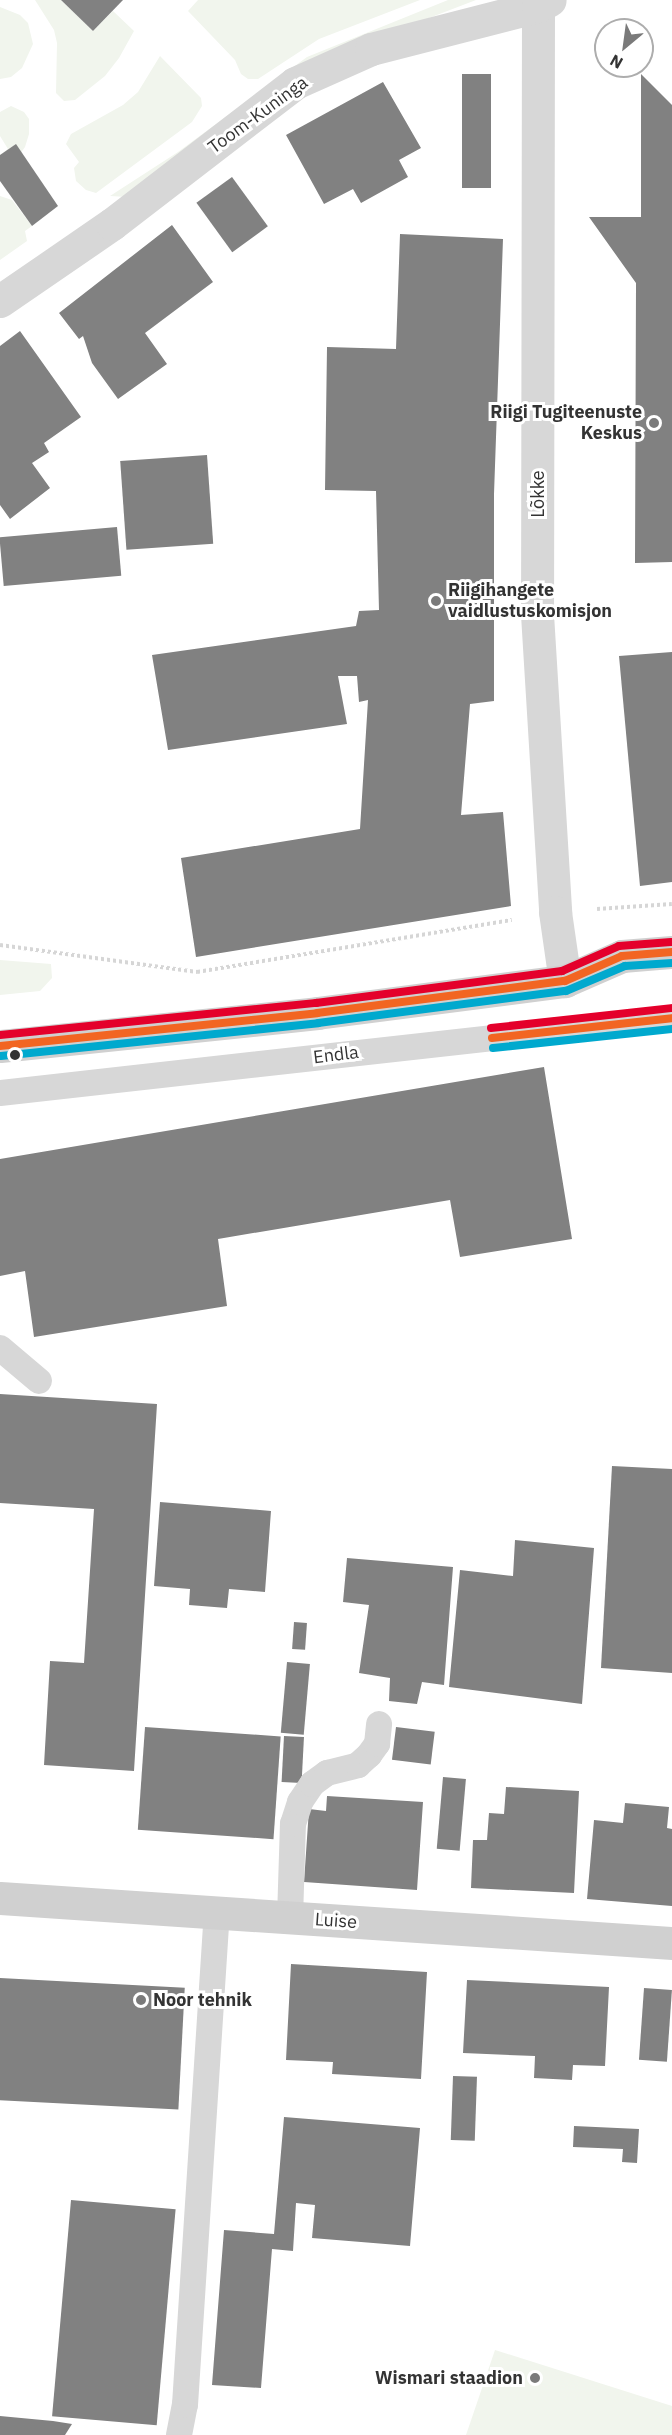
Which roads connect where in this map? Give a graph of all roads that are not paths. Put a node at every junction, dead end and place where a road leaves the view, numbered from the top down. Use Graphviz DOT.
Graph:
graph roads {
  1 [pos="544,3"];
  2 [pos="0,301"];
  3 [pos="672,952"];
  4 [pos="565,981"];
  5 [pos="672,1018"];
  6 [pos="0,1046"];
  7 [pos="0,1093"];
  8 [pos="0,1348"];
  9 [pos="39,1381"];
  10 [pos="379,1724"];
  11 [pos="0,1898"];
  12 [pos="217,1913"];
  13 [pos="290,1918"];
  14 [pos="672,1943"];
  15 [pos="179,2435"];
  1 -- 2 [label="street, Toom-Kuninga"];
  1 -- 4 [label="street, Lõkke"];
  3 -- 4 [label="main road"];
  4 -- 6 [label="main road"];
  5 -- 7 [label="lane, Endla"];
  8 -- 9 [label="lane"];
  10 -- 13 [label="lane"];
  11 -- 12 [label="main road, Luise"];
  12 -- 13 [label="main road, Luise"];
  12 -- 15 [label="lane"];
  13 -- 14 [label="main road, Luise"];
}
